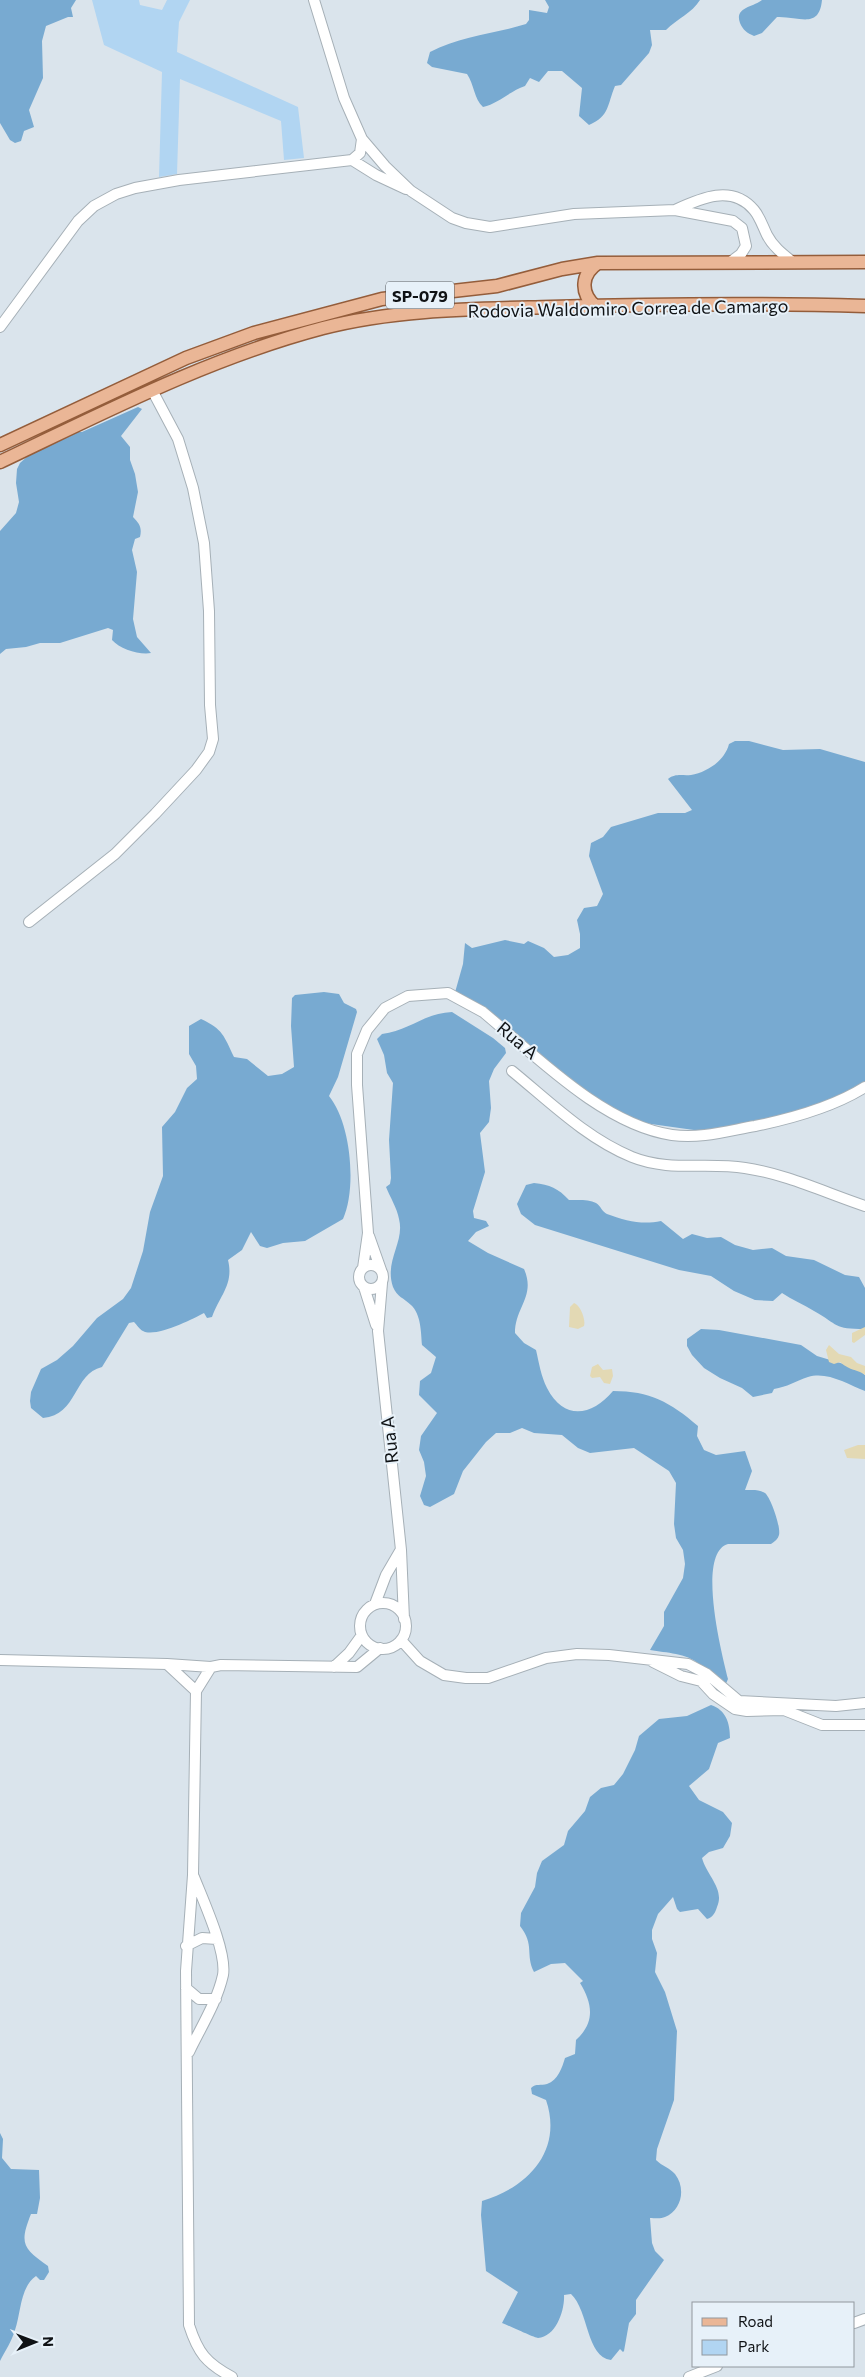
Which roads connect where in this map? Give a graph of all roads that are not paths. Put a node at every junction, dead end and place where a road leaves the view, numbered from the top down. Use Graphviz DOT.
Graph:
graph roads {
  1 [pos="314,0"];
  2 [pos="362,138"];
  3 [pos="352,160"];
  4 [pos="411,191"];
  5 [pos="675,210"];
  6 [pos="865,262"];
  7 [pos="598,263"];
  8 [pos="729,263"];
  9 [pos="794,263"];
  10 [pos="595,306"];
  11 [pos="865,306"];
  12 [pos="0,327"];
  13 [pos="152,390"];
  14 [pos="0,445"];
  15 [pos="0,462"];
  16 [pos="29,922"];
  17 [pos="512,1071"];
  18 [pos="865,1087"];
  19 [pos="865,1206"];
  20 [pos="368,1233"];
  21 [pos="363,1268"];
  22 [pos="381,1270"];
  23 [pos="382,1283"];
  24 [pos="364,1287"];
  25 [pos="378,1331"];
  26 [pos="400,1550"];
  27 [pos="375,1604"];
  28 [pos="404,1619"];
  29 [pos="362,1635"];
  30 [pos="401,1640"];
  31 [pos="380,1648"];
  32 [pos="0,1660"];
  33 [pos="649,1661"];
  34 [pos="167,1664"];
  35 [pos="211,1667"];
  36 [pos="334,1667"];
  37 [pos="196,1692"];
  38 [pos="865,1703"];
  39 [pos="865,1725"];
  40 [pos="193,1875"];
  41 [pos="217,1940"];
  42 [pos="186,1946"];
  43 [pos="186,1988"];
  44 [pos="216,1999"];
  45 [pos="188,2055"];
  46 [pos="714,2367"];
  47 [pos="232,2377"];
  48 [pos="689,2377"];
  1 -- 2 [label="street"];
  2 -- 3 [label="street"];
  2 -- 4 [label="street"];
  3 -- 4 [label="street"];
  3 -- 12 [label="street"];
  4 -- 5 [label="street"];
  5 -- 8 [label="street"];
  5 -- 9 [label="street"];
  6 -- 9 [label="main road, Rodovia Waldomiro Correa de Camargo / SP-079"];
  7 -- 8 [label="main road, Rodovia Waldomiro Correa de Camargo / SP-079"];
  7 -- 10 [label="main road"];
  7 -- 14 [label="main road, Rodovia Waldomiro Correa de Camargo / SP-079"];
  8 -- 9 [label="main road, Rodovia Waldomiro Correa de Camargo / SP-079"];
  10 -- 11 [label="main road, Rodovia Waldomiro Correa de Camargo / SP-079"];
  10 -- 13 [label="main road, Rodovia Waldomiro Correa de Camargo / SP-079"];
  13 -- 15 [label="main road, Rodovia Waldomiro Correa de Camargo / SP-079"];
  13 -- 16 [label="street"];
  17 -- 19 [label="street"];
  18 -- 20 [label="street, Rua A"];
  20 -- 21 [label="street, Rua A"];
  20 -- 22 [label="street, Rua A"];
  21 -- 22 [label="street"];
  21 -- 24 [label="street, Rua A"];
  22 -- 23 [label="street, Rua A"];
  23 -- 24 [label="street"];
  23 -- 25 [label="street, Rua A"];
  24 -- 25 [label="street, Rua A"];
  25 -- 26 [label="street, Rua A"];
  26 -- 27 [label="street"];
  26 -- 28 [label="street, Rua A"];
  27 -- 28 [label="street"];
  27 -- 29 [label="street"];
  28 -- 30 [label="street"];
  29 -- 31 [label="street"];
  29 -- 36 [label="street"];
  30 -- 31 [label="street"];
  30 -- 33 [label="street"];
  31 -- 36 [label="street"];
  32 -- 34 [label="street"];
  33 -- 38 [label="street"];
  33 -- 39 [label="street"];
  34 -- 35 [label="street"];
  34 -- 37 [label="street"];
  35 -- 36 [label="street"];
  35 -- 37 [label="street"];
  37 -- 40 [label="street"];
  40 -- 41 [label="street"];
  40 -- 42 [label="street"];
  41 -- 42 [label="street"];
  41 -- 44 [label="street"];
  42 -- 43 [label="street"];
  43 -- 44 [label="street"];
  43 -- 45 [label="street"];
  44 -- 45 [label="street"];
  45 -- 47 [label="street"];
  46 -- 48 [label="street"];
}
